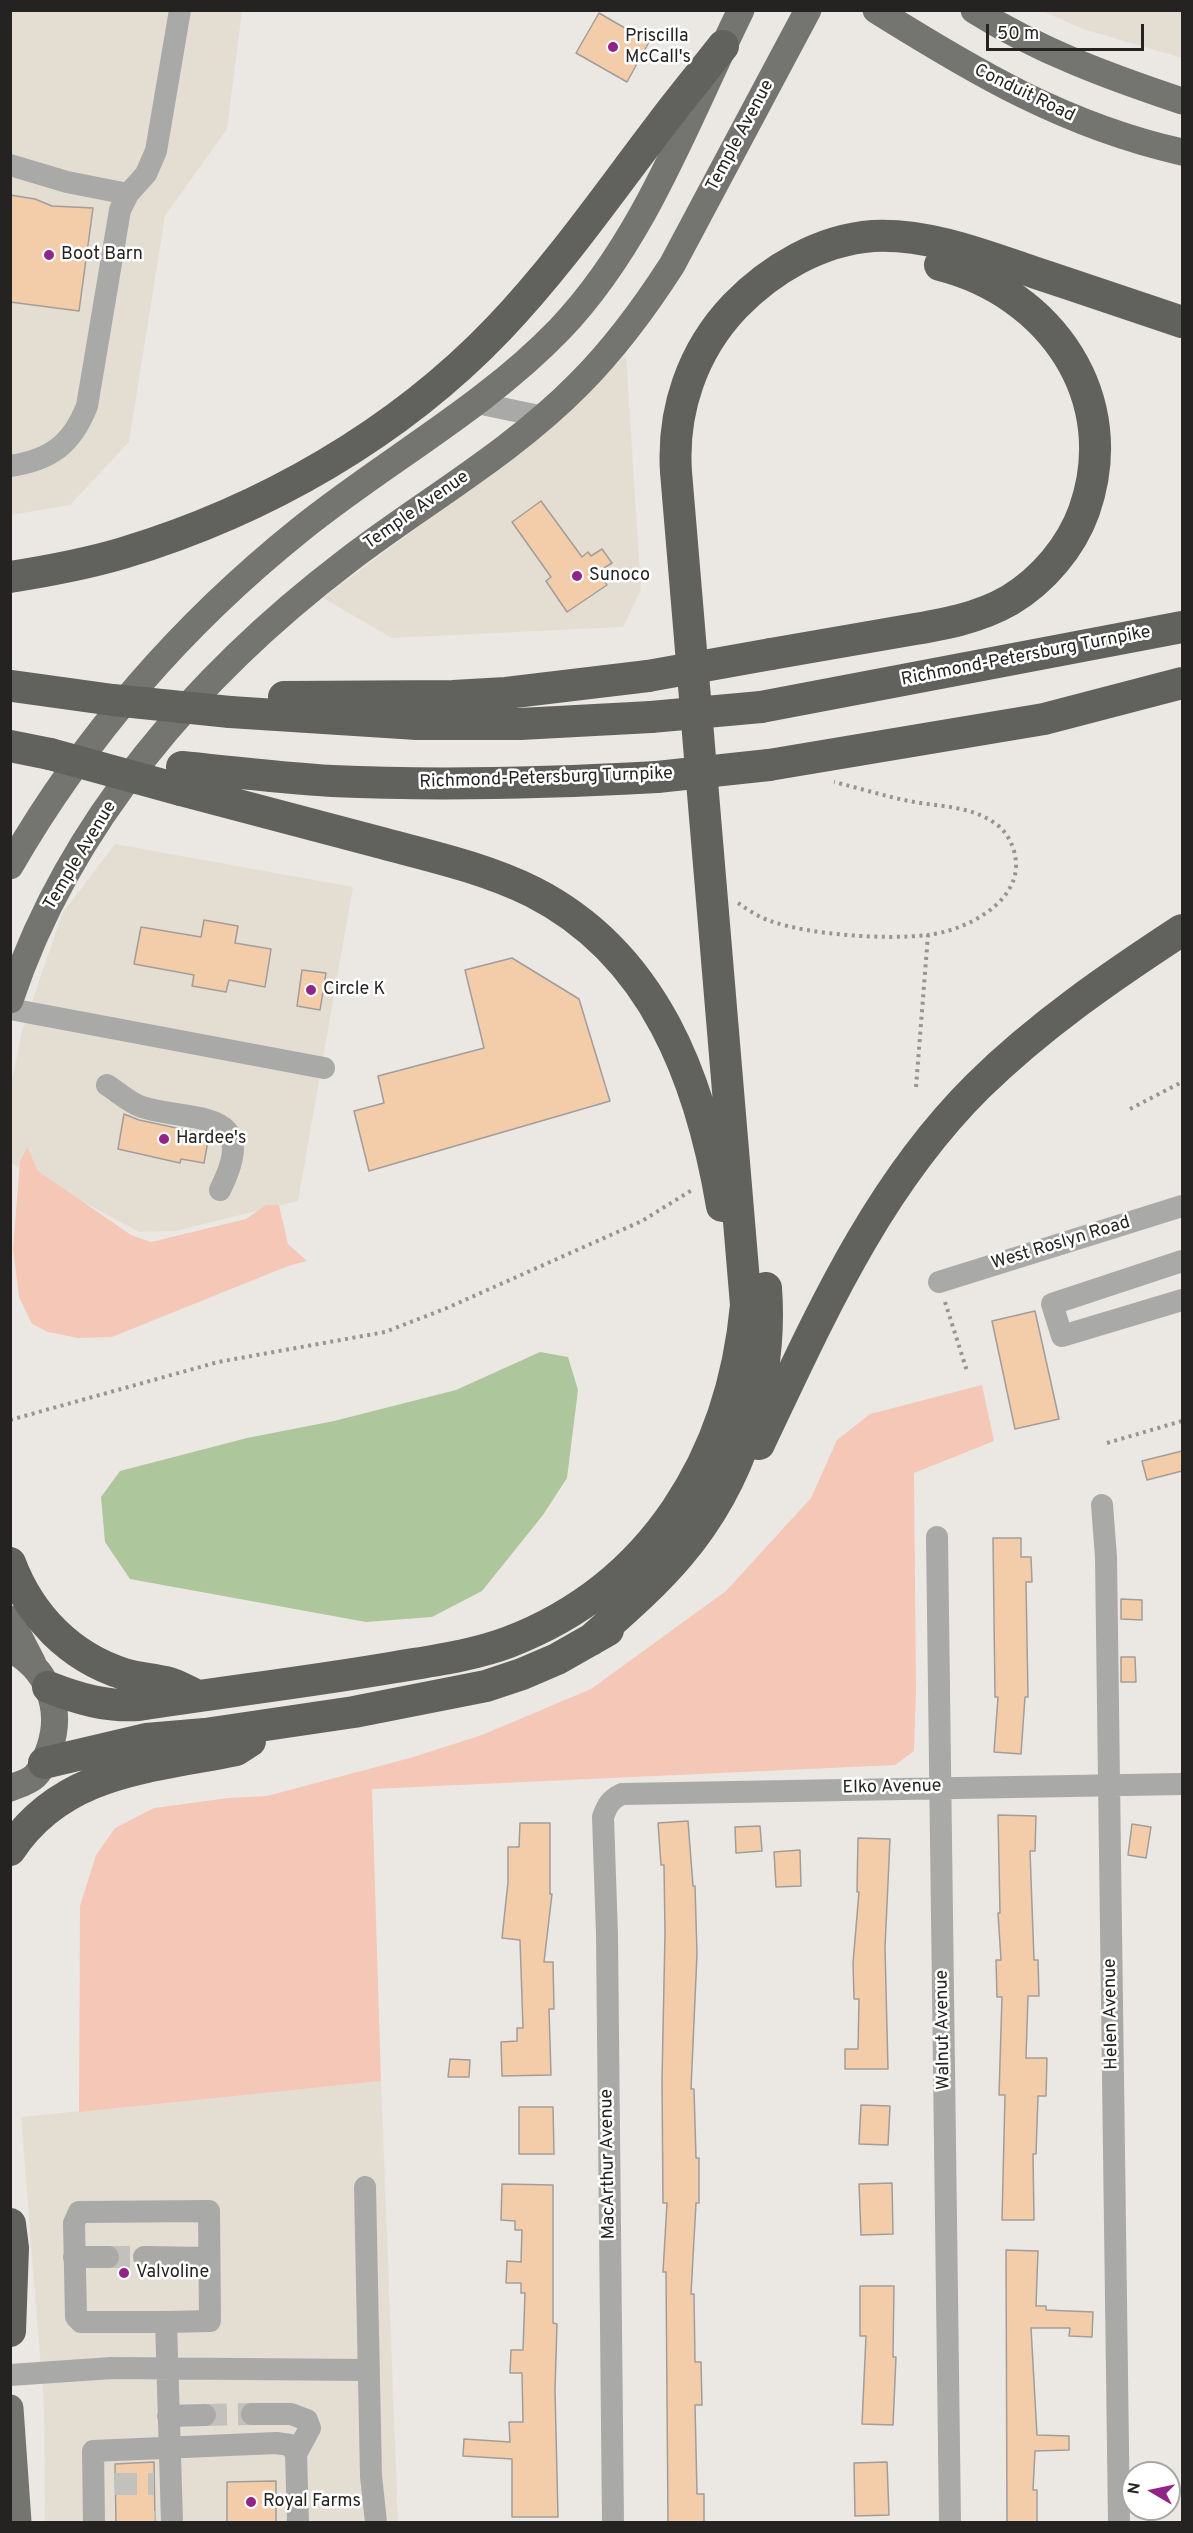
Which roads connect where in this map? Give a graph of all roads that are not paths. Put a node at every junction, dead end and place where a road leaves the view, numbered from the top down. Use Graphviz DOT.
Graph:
graph roads {
  1 [pos="180,10"];
  2 [pos="741,10"];
  3 [pos="808,10"];
  4 [pos="876,10"];
  5 [pos="974,10"];
  6 [pos="723,46"];
  7 [pos="1182,101"];
  8 [pos="1182,152"];
  9 [pos="10,165"];
  10 [pos="128,194"];
  11 [pos="1182,322"];
  12 [pos="477,403"];
  13 [pos="544,417"];
  14 [pos="10,466"];
  15 [pos="10,577"];
  16 [pos="1182,627"];
  17 [pos="1182,683"];
  18 [pos="11,685"];
  19 [pos="236,705"];
  20 [pos="10,746"];
  21 [pos="181,779"];
  22 [pos="10,866"];
  23 [pos="1182,930"];
  24 [pos="10,1000"];
  25 [pos="10,1010"];
  26 [pos="324,1068"];
  27 [pos="107,1085"];
  28 [pos="220,1190"];
  29 [pos="1182,1206"];
  30 [pos="1182,1261"];
  31 [pos="939,1282"];
  32 [pos="1182,1300"];
  33 [pos="727,1404"];
  34 [pos="1102,1505"];
  35 [pos="937,1537"];
  36 [pos="10,1563"];
  37 [pos="10,1619"];
  38 [pos="591,1641"];
  39 [pos="10,1649"];
  40 [pos="41,1676"];
  41 [pos="198,1696"];
  42 [pos="279,1723"];
  43 [pos="39,1770"];
  44 [pos="1182,1784"];
  45 [pos="1108,1785"];
  46 [pos="941,1787"];
  47 [pos="10,1788"];
  48 [pos="10,1802"];
  49 [pos="606,1806"];
  50 [pos="10,1850"];
  51 [pos="365,2187"];
  52 [pos="10,2224"];
  53 [pos="74,2257"];
  54 [pos="108,2257"];
  55 [pos="144,2257"];
  56 [pos="209,2258"];
  57 [pos="166,2322"];
  58 [pos="10,2331"];
  59 [pos="167,2368"];
  60 [pos="369,2370"];
  61 [pos="10,2375"];
  62 [pos="10,2408"];
  63 [pos="252,2414"];
  64 [pos="205,2415"];
  65 [pos="168,2416"];
  66 [pos="169,2448"];
  67 [pos="296,2454"];
  68 [pos="18,2523"];
  69 [pos="94,2523"];
  70 [pos="172,2523"];
  71 [pos="298,2523"];
  72 [pos="376,2523"];
  73 [pos="613,2523"];
  74 [pos="950,2523"];
  75 [pos="1119,2523"];
  1 -- 10 [label="street"];
  2 -- 6 [label="main road"];
  3 -- 13 [label="main road, Temple Avenue"];
  4 -- 8 [label="main road, Conduit Road"];
  5 -- 7 [label="main road"];
  6 -- 12 [label="main road"];
  6 -- 15 [label="highway"];
  9 -- 10 [label="street"];
  10 -- 14 [label="street"];
  11 -- 33 [label="highway"];
  12 -- 13 [label="street"];
  12 -- 22 [label="main road"];
  13 -- 24 [label="main road, Temple Avenue"];
  16 -- 19 [label="highway, Richmond-Petersburg Turnpike, bridge"];
  17 -- 21 [label="highway, Richmond-Petersburg Turnpike, bridge"];
  18 -- 19 [label="highway, Richmond-Petersburg Turnpike, bridge"];
  19 -- 38 [label="highway, bridge"];
  20 -- 21 [label="highway, Richmond-Petersburg Turnpike, bridge"];
  21 -- 33 [label="highway"];
  23 -- 38 [label="highway"];
  25 -- 26 [label="street"];
  27 -- 28 [label="street"];
  29 -- 31 [label="street, West Roslyn Road"];
  30 -- 32 [label="street"];
  33 -- 41 [label="highway"];
  34 -- 45 [label="street, Helen Avenue"];
  35 -- 46 [label="street, Walnut Avenue"];
  36 -- 41 [label="highway"];
  37 -- 40 [label="main road"];
  38 -- 42 [label="highway"];
  39 -- 40 [label="main road"];
  40 -- 41 [label="highway"];
  40 -- 43 [label="main road"];
  42 -- 43 [label="highway"];
  42 -- 50 [label="highway"];
  43 -- 47 [label="main road"];
  43 -- 48 [label="main road"];
  44 -- 45 [label="street, Elko Avenue"];
  45 -- 46 [label="street, Elko Avenue"];
  45 -- 75 [label="street, Helen Avenue"];
  46 -- 49 [label="street, Elko Avenue"];
  46 -- 74 [label="street, Walnut Avenue"];
  49 -- 73 [label="street, MacArthur Avenue"];
  51 -- 60 [label="street"];
  52 -- 58 [label="highway"];
  53 -- 54 [label="street"];
  53 -- 56 [label="street"];
  53 -- 57 [label="street"];
  55 -- 56 [label="street"];
  56 -- 57 [label="street"];
  57 -- 59 [label="street"];
  59 -- 60 [label="street"];
  59 -- 61 [label="street"];
  59 -- 65 [label="street"];
  60 -- 72 [label="street"];
  62 -- 68 [label="main road"];
  63 -- 67 [label="street"];
  64 -- 65 [label="street"];
  65 -- 66 [label="street"];
  66 -- 67 [label="street"];
  66 -- 69 [label="street"];
  66 -- 70 [label="street"];
  67 -- 71 [label="street"];
}
